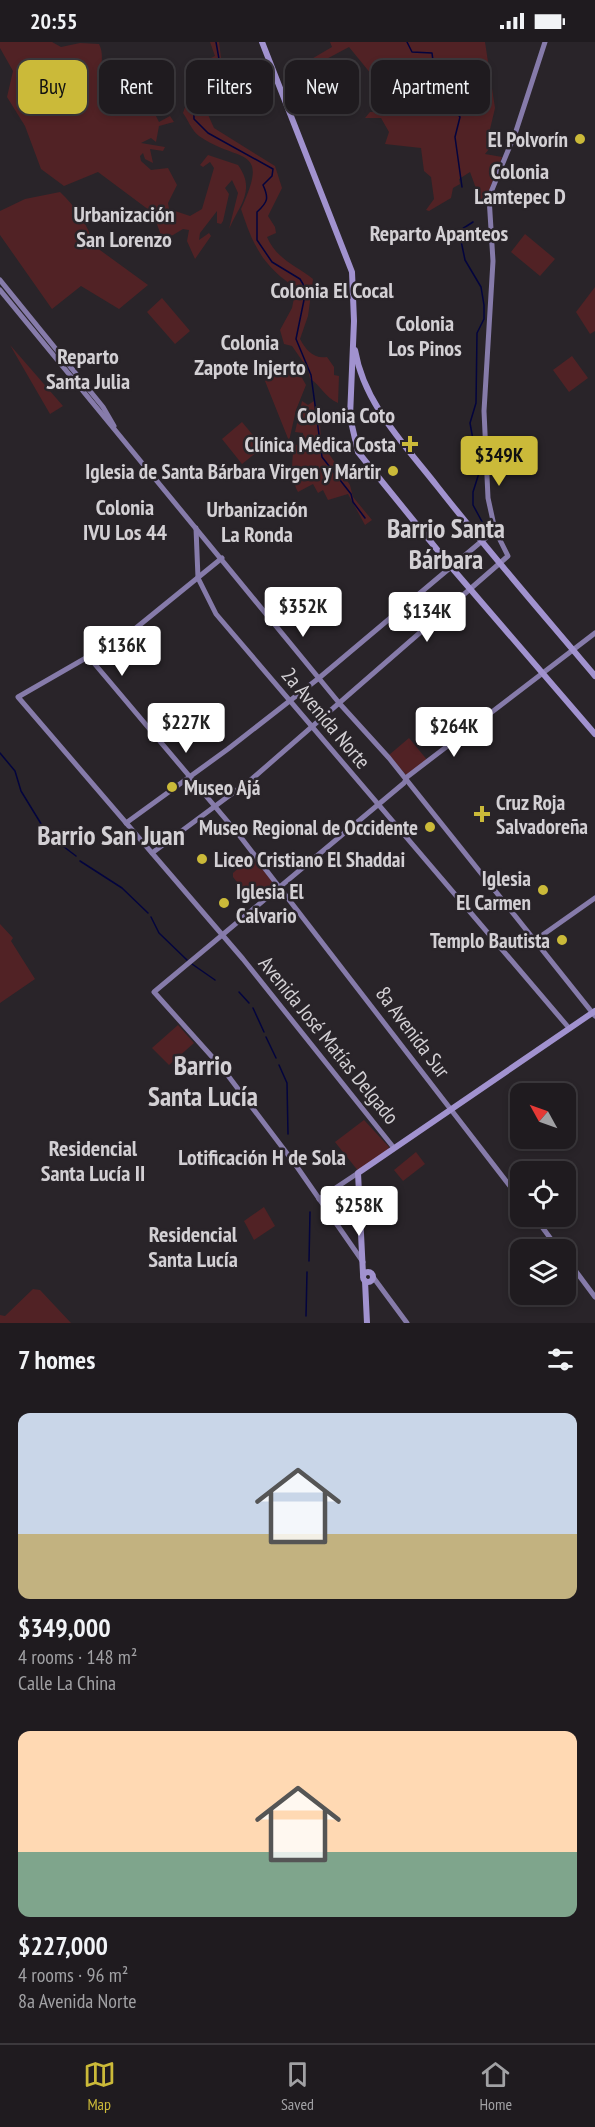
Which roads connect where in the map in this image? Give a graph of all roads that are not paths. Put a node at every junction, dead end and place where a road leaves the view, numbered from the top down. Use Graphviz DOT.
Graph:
graph roads {
  1 [pos="262,42"];
  2 [pos="545,42"];
  3 [pos="0,280"];
  4 [pos="0,290"];
  5 [pos="354,338"];
  6 [pos="359,369"];
  7 [pos="351,370"];
  8 [pos="114,426"];
  9 [pos="195,526"];
  10 [pos="495,530"];
  11 [pos="483,543"];
  12 [pos="222,558"];
  13 [pos="499,565"];
  14 [pos="452,568"];
  15 [pos="198,578"];
  16 [pos="471,590"];
  17 [pos="594,634"];
  18 [pos="573,651"];
  19 [pos="88,656"];
  20 [pos="542,675"];
  21 [pos="595,676"];
  22 [pos="319,678"];
  23 [pos="289,701"];
  24 [pos="340,704"];
  25 [pos="312,727"];
  26 [pos="595,734"];
  27 [pos="190,778"];
  28 [pos="405,780"];
  29 [pos="378,804"];
  30 [pos="215,807"];
  31 [pos="126,823"];
  32 [pos="152,854"];
  33 [pos="278,886"];
  34 [pos="595,898"];
  35 [pos="221,933"];
  36 [pos="534,941"];
  37 [pos="594,1013"];
  38 [pos="569,1028"];
  39 [pos="452,1109"];
  40 [pos="394,1148"];
  41 [pos="358,1173"];
  42 [pos="510,1186"];
  43 [pos="319,1199"];
  44 [pos="364,1264"];
  45 [pos="576,1271"];
  46 [pos="369,1280"];
  47 [pos="595,1297"];
  48 [pos="367,1323"];
  49 [pos="407,1323"];
  1 -- 5 [label="main road"];
  2 -- 10 [label="street"];
  3 -- 8 [label="street"];
  4 -- 8 [label="street"];
  5 -- 6 [label="main road"];
  5 -- 7 [label="main road"];
  6 -- 7 [label="main road"];
  6 -- 11 [label="main road"];
  7 -- 14 [label="main road"];
  8 -- 9 [label="street"];
  9 -- 12 [label="street"];
  9 -- 15 [label="street, 2a Avenida Norte"];
  10 -- 11 [label="street"];
  10 -- 13 [label="street"];
  11 -- 13 [label="main road"];
  11 -- 14 [label="street"];
  12 -- 15 [label="street"];
  12 -- 22 [label="street"];
  13 -- 16 [label="street"];
  13 -- 18 [label="main road"];
  14 -- 16 [label="main road"];
  14 -- 22 [label="street"];
  15 -- 19 [label="street"];
  15 -- 23 [label="street, 2a Avenida Norte"];
  16 -- 20 [label="main road"];
  16 -- 24 [label="street"];
  17 -- 18 [label="street"];
  18 -- 20 [label="street"];
  18 -- 21 [label="main road"];
  19 -- 27 [label="street, 8a Avenida Sur"];
  19 -- 31 [label="street, Avenida José Matías Delgado"];
  20 -- 26 [label="main road"];
  20 -- 28 [label="street"];
  22 -- 23 [label="street"];
  22 -- 24 [label="street"];
  23 -- 25 [label="street, 2a Avenida Norte"];
  23 -- 27 [label="street"];
  24 -- 25 [label="street"];
  24 -- 28 [label="street"];
  25 -- 29 [label="street, 2a Avenida Norte"];
  25 -- 30 [label="street"];
  27 -- 30 [label="street, 8a Avenida Sur"];
  27 -- 31 [label="street"];
  28 -- 29 [label="street"];
  28 -- 36 [label="street"];
  29 -- 33 [label="street"];
  29 -- 38 [label="street, 2a Avenida Norte"];
  30 -- 32 [label="street"];
  30 -- 33 [label="street, 8a Avenida Sur"];
  31 -- 32 [label="street, Avenida José Matías Delgado"];
  32 -- 35 [label="street, Avenida José Matías Delgado"];
  33 -- 35 [label="street"];
  33 -- 39 [label="street, 8a Avenida Sur"];
  34 -- 36 [label="street"];
  35 -- 40 [label="street, Avenida José Matías Delgado"];
  35 -- 43 [label="street"];
  36 -- 37 [label="street"];
  37 -- 38 [label="main road"];
  38 -- 39 [label="main road"];
  39 -- 40 [label="main road"];
  39 -- 42 [label="street, 8a Avenida Sur"];
  40 -- 41 [label="main road"];
  41 -- 43 [label="street"];
  41 -- 44 [label="main road"];
  43 -- 44 [label="street"];
  44 -- 46 [label="main road"];
  45 -- 47 [label="street"];
  46 -- 48 [label="main road"];
  46 -- 49 [label="street"];
}
